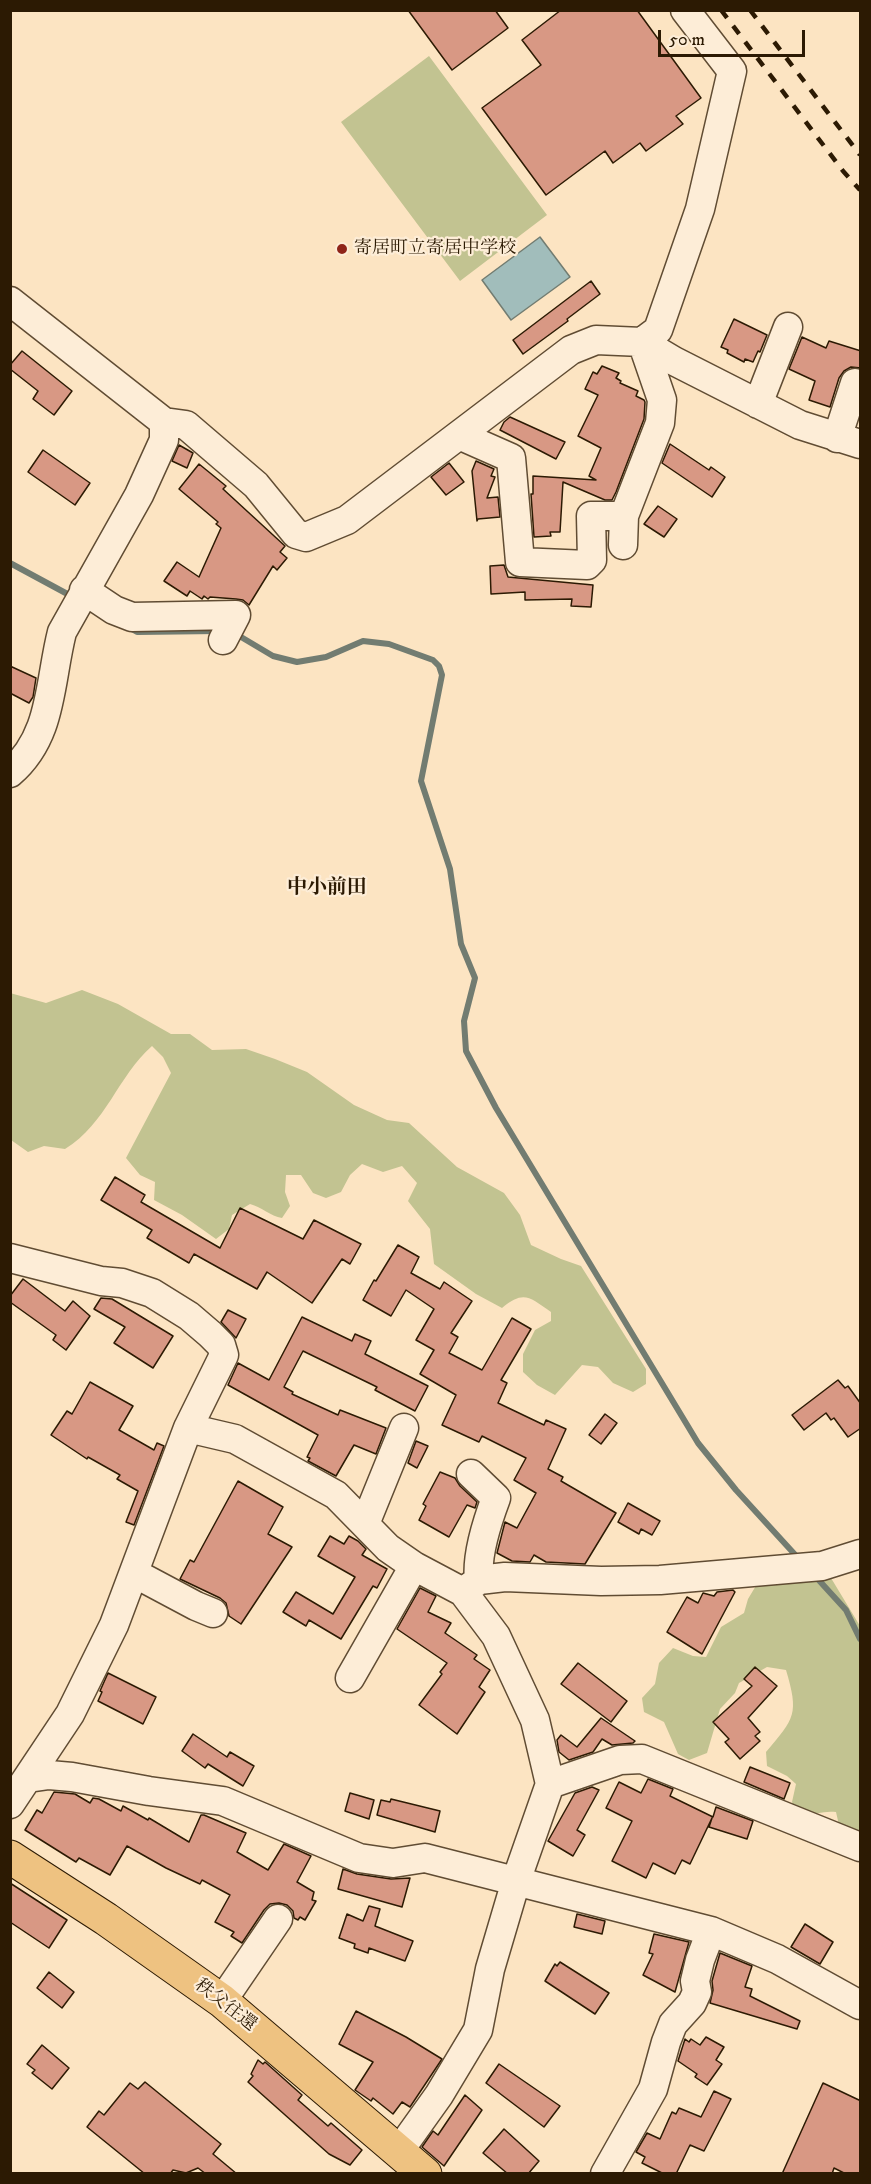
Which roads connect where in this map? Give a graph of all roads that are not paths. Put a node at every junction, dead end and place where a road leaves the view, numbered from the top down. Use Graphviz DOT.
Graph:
graph roads {
  1 [pos="685,10"];
  2 [pos="10,301"];
  3 [pos="788,327"];
  4 [pos="642,342"];
  5 [pos="855,383"];
  6 [pos="758,404"];
  7 [pos="164,422"];
  8 [pos="459,435"];
  9 [pos="849,441"];
  10 [pos="624,516"];
  11 [pos="623,545"];
  12 [pos="84,590"];
  13 [pos="223,640"];
  14 [pos="10,774"];
  15 [pos="10,1258"];
  16 [pos="188,1428"];
  17 [pos="404,1428"];
  18 [pos="471,1474"];
  19 [pos="365,1524"];
  20 [pos="861,1554"];
  21 [pos="414,1566"];
  22 [pos="134,1573"];
  23 [pos="471,1586"];
  24 [pos="213,1613"];
  25 [pos="350,1678"];
  26 [pos="28,1778"];
  27 [pos="550,1784"];
  28 [pos="10,1804"];
  29 [pos="861,1847"];
  30 [pos="10,1857"];
  31 [pos="516,1881"];
  32 [pos="278,1919"];
  33 [pos="711,1931"];
  34 [pos="222,2001"];
  35 [pos="861,2005"];
  36 [pos="410,2165"];
  37 [pos="605,2174"];
  1 -- 4 [label="street"];
  2 -- 7 [label="street"];
  3 -- 6 [label="street"];
  4 -- 6 [label="street"];
  4 -- 8 [label="street"];
  4 -- 10 [label="street"];
  5 -- 9 [label="street"];
  6 -- 9 [label="street"];
  7 -- 8 [label="street"];
  7 -- 12 [label="street"];
  8 -- 10 [label="street"];
  10 -- 11 [label="street"];
  12 -- 13 [label="street"];
  12 -- 14 [label="street"];
  15 -- 16 [label="street"];
  16 -- 19 [label="street"];
  16 -- 22 [label="street"];
  17 -- 19 [label="street"];
  18 -- 23 [label="street"];
  19 -- 21 [label="street"];
  20 -- 23 [label="street"];
  21 -- 23 [label="street"];
  21 -- 25 [label="street"];
  22 -- 24 [label="street"];
  22 -- 26 [label="street"];
  23 -- 27 [label="street"];
  26 -- 28 [label="street"];
  26 -- 31 [label="street"];
  27 -- 29 [label="street"];
  27 -- 31 [label="street"];
  30 -- 34 [label="highway, 秩父往還"];
  31 -- 33 [label="street"];
  31 -- 36 [label="street"];
  32 -- 34 [label="street"];
  33 -- 35 [label="street"];
  33 -- 37 [label="street"];
  34 -- 36 [label="highway, 秩父往還"];
}
